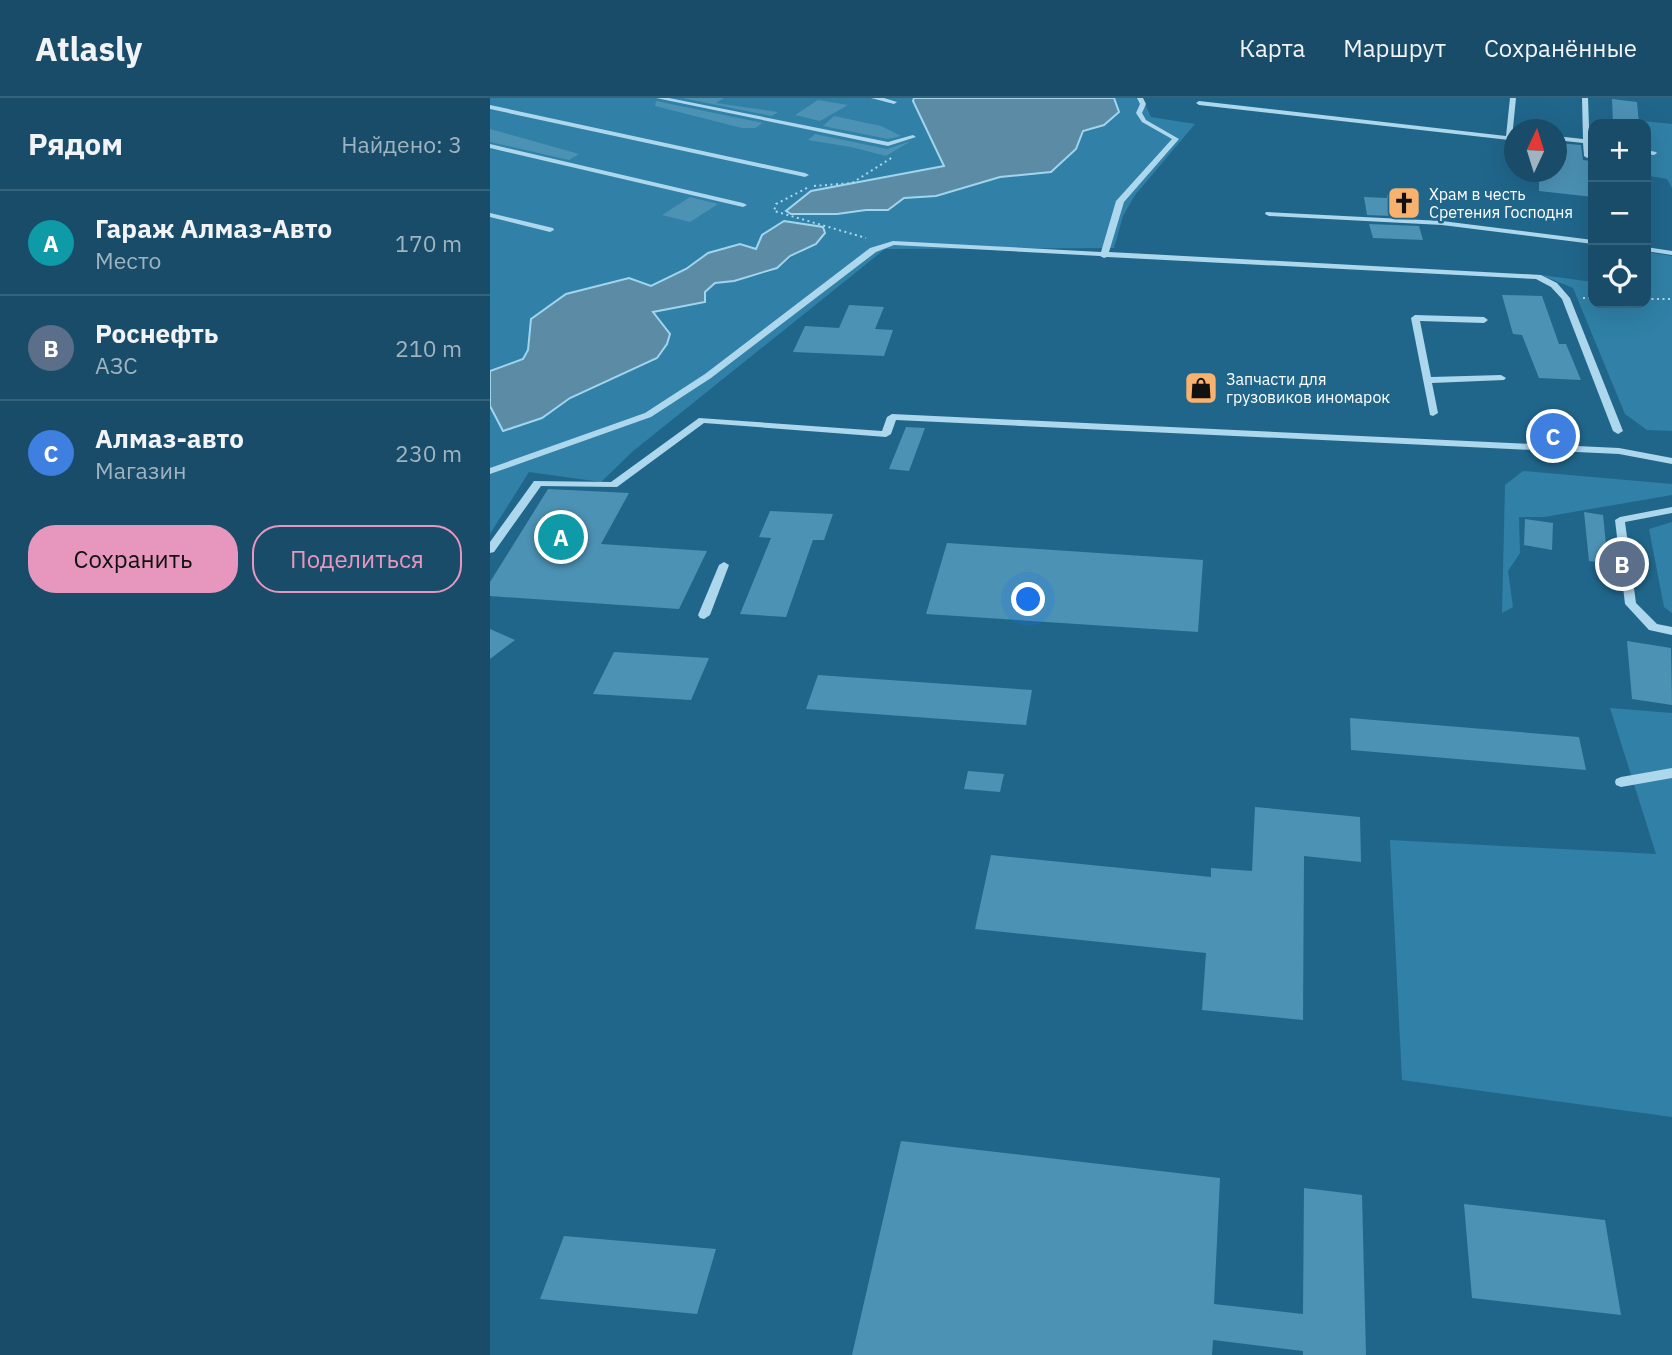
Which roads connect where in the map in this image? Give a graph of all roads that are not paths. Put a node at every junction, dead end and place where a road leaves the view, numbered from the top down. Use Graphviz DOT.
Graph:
graph roads {
  1 [pos="659,98"];
  2 [pos="874,98"];
  3 [pos="1140,98"];
  4 [pos="1513,98"];
  5 [pos="1585,98"];
  6 [pos="1201,101"];
  7 [pos="894,102"];
  8 [pos="490,107"];
  9 [pos="1512,119"];
  10 [pos="1588,132"];
  11 [pos="913,137"];
  12 [pos="1504,137"];
  13 [pos="1567,140"];
  14 [pos="1588,143"];
  15 [pos="490,146"];
  16 [pos="1588,150"];
  17 [pos="1587,156"];
  18 [pos="805,175"];
  19 [pos="743,205"];
  20 [pos="1269,214"];
  21 [pos="490,215"];
  22 [pos="550,230"];
  23 [pos="1588,241"];
  24 [pos="1651,250"];
  25 [pos="1672,253"];
  26 [pos="1104,256"];
  27 [pos="1484,320"];
  28 [pos="1501,378"];
  29 [pos="1426,380"];
  30 [pos="1433,413"];
  31 [pos="1618,431"];
  32 [pos="1672,461"];
  33 [pos="490,471"];
  34 [pos="1672,510"];
  35 [pos="490,550"];
  36 [pos="724,565"];
  37 [pos="704,615"];
  38 [pos="1672,631"];
  39 [pos="1672,773"];
  40 [pos="1621,782"];
  1 -- 11 [label="street"];
  2 -- 7 [label="street"];
  3 -- 26 [label="street"];
  4 -- 9 [label="street"];
  5 -- 10 [label="street"];
  6 -- 12 [label="street"];
  8 -- 18 [label="street"];
  13 -- 14 [label="street"];
  15 -- 19 [label="street"];
  16 -- 17 [label="street"];
  20 -- 23 [label="street"];
  21 -- 22 [label="street"];
  24 -- 25 [label="street"];
  26 -- 31 [label="street"];
  26 -- 33 [label="street"];
  27 -- 29 [label="street"];
  28 -- 29 [label="lane"];
  29 -- 30 [label="street"];
  32 -- 35 [label="street"];
  34 -- 38 [label="street"];
  36 -- 37 [label="street"];
  39 -- 40 [label="street"];
}
